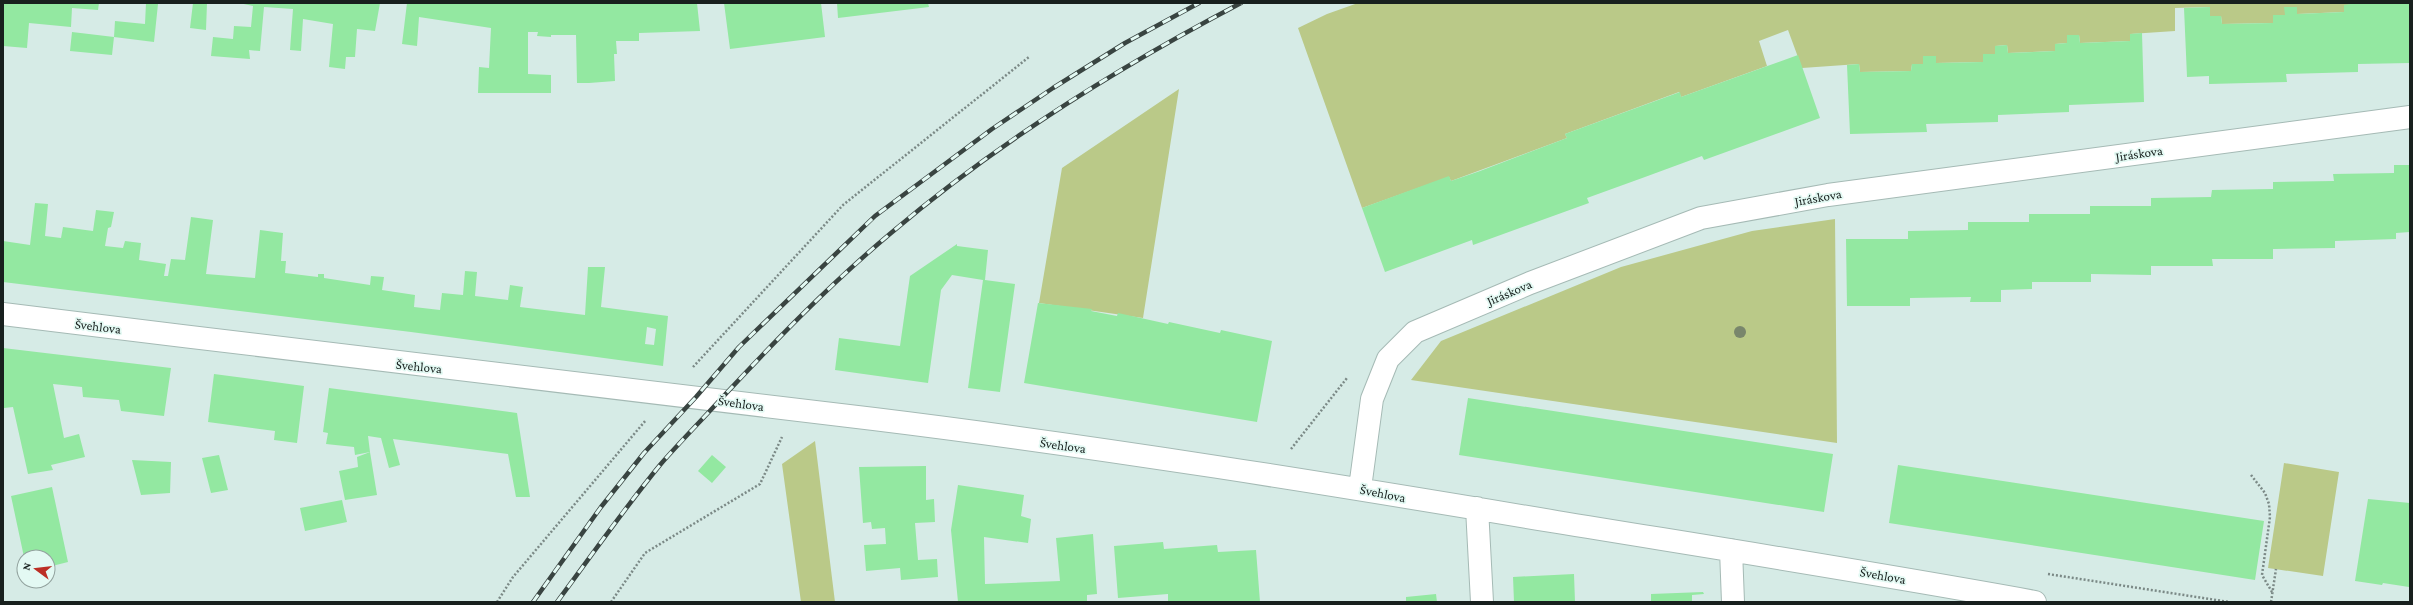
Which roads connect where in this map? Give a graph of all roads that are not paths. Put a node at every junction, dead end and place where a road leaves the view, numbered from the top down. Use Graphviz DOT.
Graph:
graph roads {
  1 [pos="2410,117"];
  2 [pos="3,314"];
  3 [pos="1360,488"];
  4 [pos="1477,508"];
  5 [pos="1731,550"];
  6 [pos="1482,602"];
  7 [pos="1733,602"];
  8 [pos="2035,602"];
  1 -- 3 [label="street, Jiráskova"];
  2 -- 3 [label="street, Švehlova"];
  3 -- 4 [label="street, Švehlova"];
  4 -- 5 [label="street, Švehlova"];
  4 -- 6 [label="street"];
  5 -- 7 [label="street"];
  5 -- 8 [label="street, Švehlova"];
}
